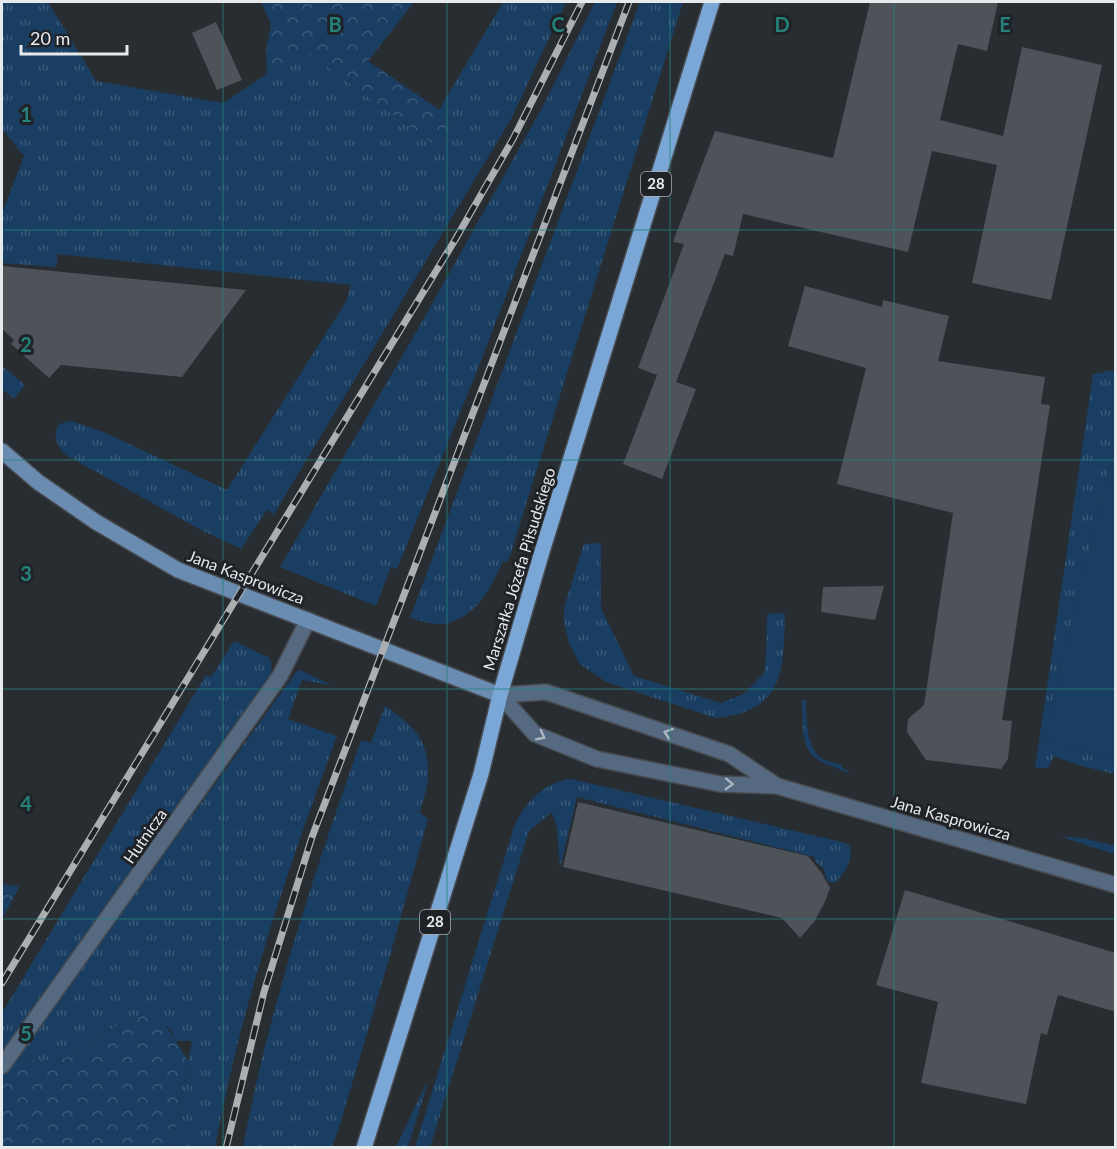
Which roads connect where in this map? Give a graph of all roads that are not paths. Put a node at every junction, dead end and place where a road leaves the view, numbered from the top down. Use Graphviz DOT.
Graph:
graph roads {
  1 [pos="712,2"];
  2 [pos="2,451"];
  3 [pos="308,621"];
  4 [pos="500,695"];
  5 [pos="777,786"];
  6 [pos="1116,885"];
  7 [pos="2,1066"];
  8 [pos="364,1148"];
  1 -- 4 [label="main road, Marszałka Józefa Piłsudskiego / 28"];
  2 -- 3 [label="main road, Jana Kasprowicza"];
  3 -- 4 [label="main road, Jana Kasprowicza"];
  3 -- 7 [label="street, Hutnicza"];
  5 -- 4 [label="street, Jana Kasprowicza, one-way"];
  4 -- 5 [label="street, Jana Kasprowicza, one-way"];
  4 -- 8 [label="main road, Marszałka Józefa Piłsudskiego / 28"];
  5 -- 6 [label="street, Jana Kasprowicza"];
}
